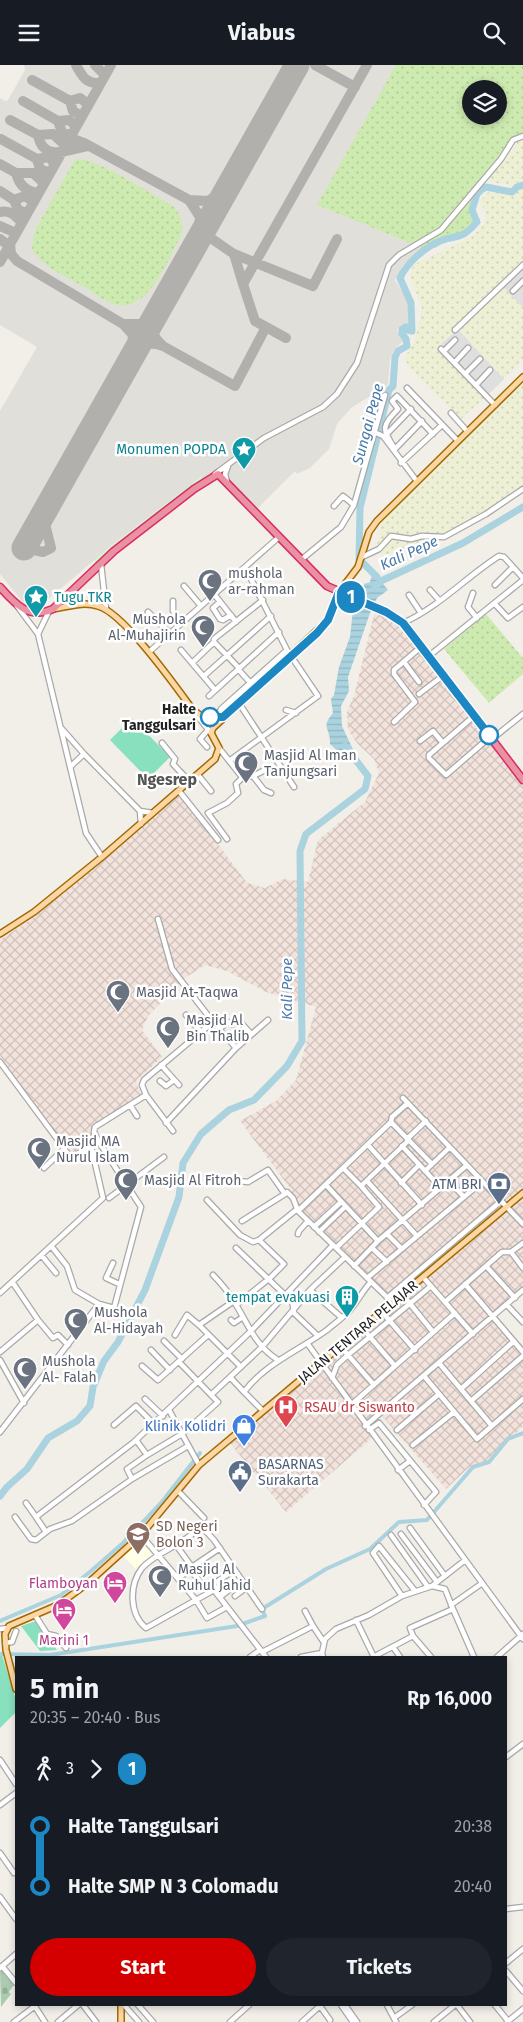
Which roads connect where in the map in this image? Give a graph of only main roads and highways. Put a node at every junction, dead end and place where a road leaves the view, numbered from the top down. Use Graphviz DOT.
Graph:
graph roads {
  1 [pos="523,377"];
  2 [pos="202,484"];
  3 [pos="228,484"];
  4 [pos="0,587"];
  5 [pos="339,592"];
  6 [pos="51,610"];
  7 [pos="221,718"];
  8 [pos="523,780"];
  9 [pos="0,935"];
  10 [pos="523,1193"];
  11 [pos="15,1685"];
  12 [pos="123,2006"];
  13 [pos="121,2022"];
  1 -- 5 [label="main road"];
  2 -- 3 [label="highway"];
  2 -- 3 [label="highway"];
  2 -- 6 [label="highway"];
  3 -- 5 [label="highway"];
  4 -- 6 [label="highway"];
  5 -- 7 [label="main road"];
  5 -- 8 [label="highway"];
  6 -- 7 [label="main road"];
  7 -- 9 [label="main road"];
  10 -- 11 [label="main road, JALAN TENTARA PELAJAR"];
  12 -- 13 [label="main road"];
}
